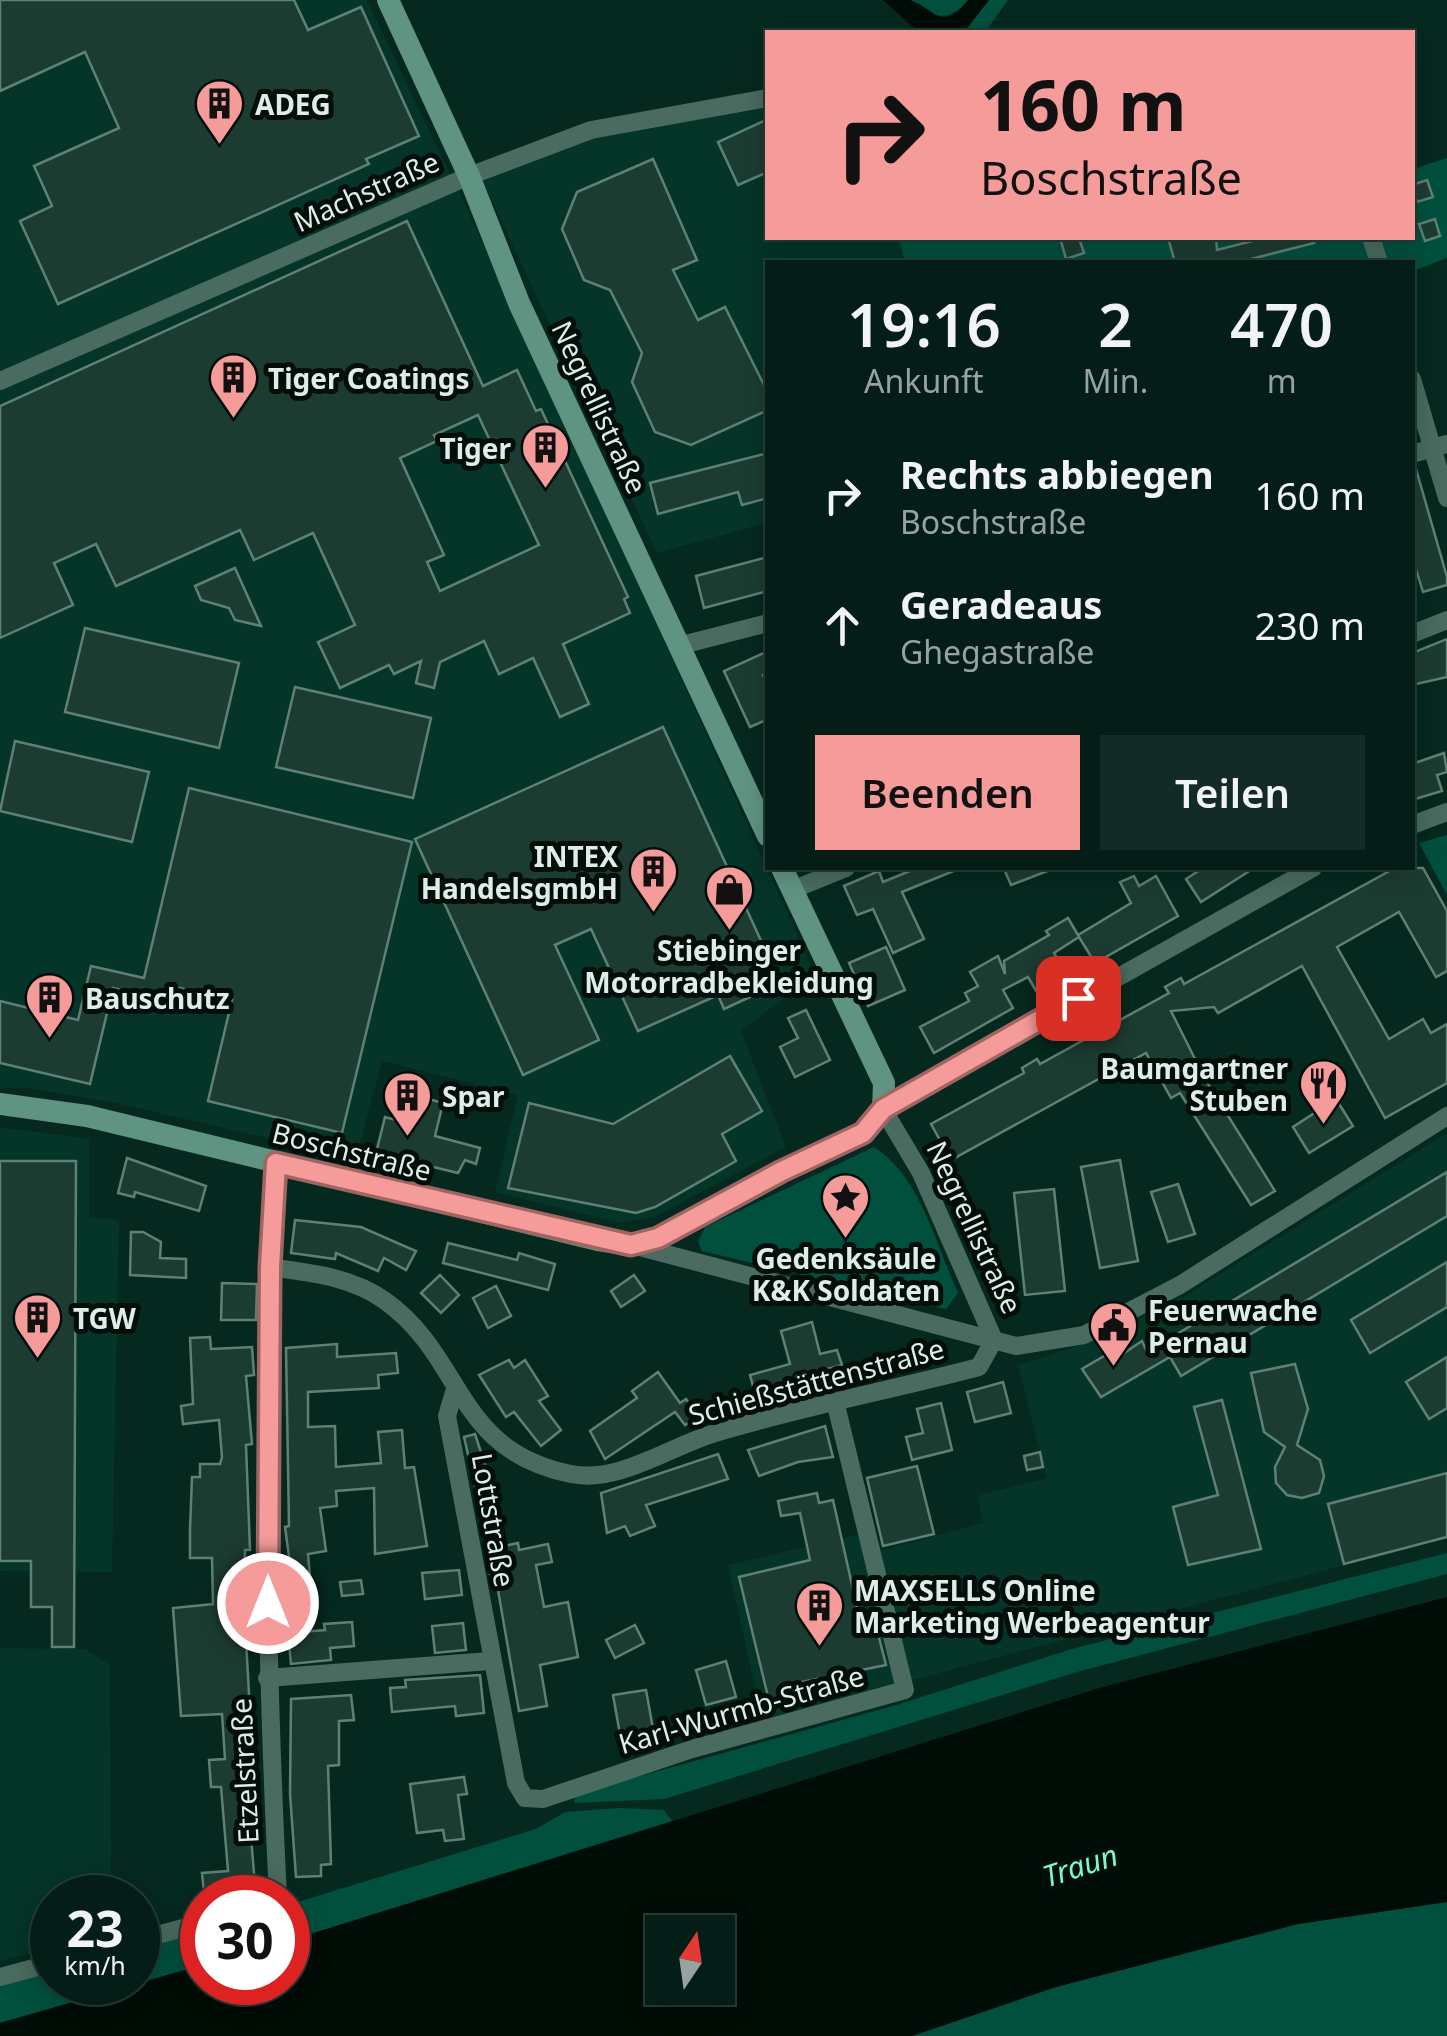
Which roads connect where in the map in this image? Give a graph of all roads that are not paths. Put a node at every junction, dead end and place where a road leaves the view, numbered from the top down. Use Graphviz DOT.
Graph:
graph roads {
  1 [pos="388,0"];
  2 [pos="765,99"];
  3 [pos="469,176"];
  4 [pos="0,381"];
  5 [pos="1415,385"];
  6 [pos="1440,447"];
  7 [pos="1415,453"];
  8 [pos="1447,498"];
  9 [pos="1447,620"];
  10 [pos="765,624"];
  11 [pos="1415,633"];
  12 [pos="678,646"];
  13 [pos="1447,812"];
  14 [pos="1415,824"];
  15 [pos="765,830"];
  16 [pos="783,870"];
  17 [pos="841,870"];
  18 [pos="1309,870"];
  19 [pos="792,890"];
  20 [pos="0,1104"];
  21 [pos="883,1109"];
  22 [pos="1447,1116"];
  23 [pos="276,1163"];
  24 [pos="631,1245"];
  25 [pos="270,1267"];
  26 [pos="994,1340"];
  27 [pos="455,1389"];
  28 [pos="836,1405"];
  29 [pos="490,1661"];
  30 [pos="268,1678"];
  31 [pos="543,1799"];
  32 [pos="277,1875"];
  33 [pos="30,1969"];
  34 [pos="0,1977"];
  1 -- 3 [label="main road, Negrellistraße"];
  2 -- 3 [label="street, Machstraße"];
  3 -- 4 [label="street, Machstraße"];
  3 -- 12 [label="main road, Negrellistraße"];
  5 -- 6 [label="street"];
  6 -- 7 [label="street"];
  6 -- 8 [label="street"];
  9 -- 11 [label="street"];
  10 -- 12 [label="street"];
  12 -- 15 [label="main road, Negrellistraße"];
  13 -- 14 [label="street"];
  16 -- 19 [label="main road, Negrellistraße"];
  17 -- 19 [label="street"];
  18 -- 21 [label="street"];
  19 -- 21 [label="main road, Negrellistraße"];
  20 -- 23 [label="main road, Boschstraße"];
  21 -- 24 [label="main road"];
  21 -- 26 [label="street, Negrellistraße"];
  22 -- 26 [label="street"];
  23 -- 24 [label="main road, Boschstraße"];
  23 -- 25 [label="street, Etzelstraße"];
  24 -- 26 [label="street, Boschstraße"];
  25 -- 27 [label="street, Schießstättenstraße"];
  25 -- 30 [label="street, Etzelstraße"];
  26 -- 28 [label="street, Schießstättenstraße"];
  27 -- 28 [label="street, Schießstättenstraße"];
  27 -- 29 [label="street, Lottstraße"];
  28 -- 31 [label="street, Karl-Wurmb-Straße"];
  29 -- 30 [label="street"];
  29 -- 31 [label="street, Lottstraße"];
  30 -- 32 [label="street, Etzelstraße"];
  33 -- 34 [label="street"];
}
